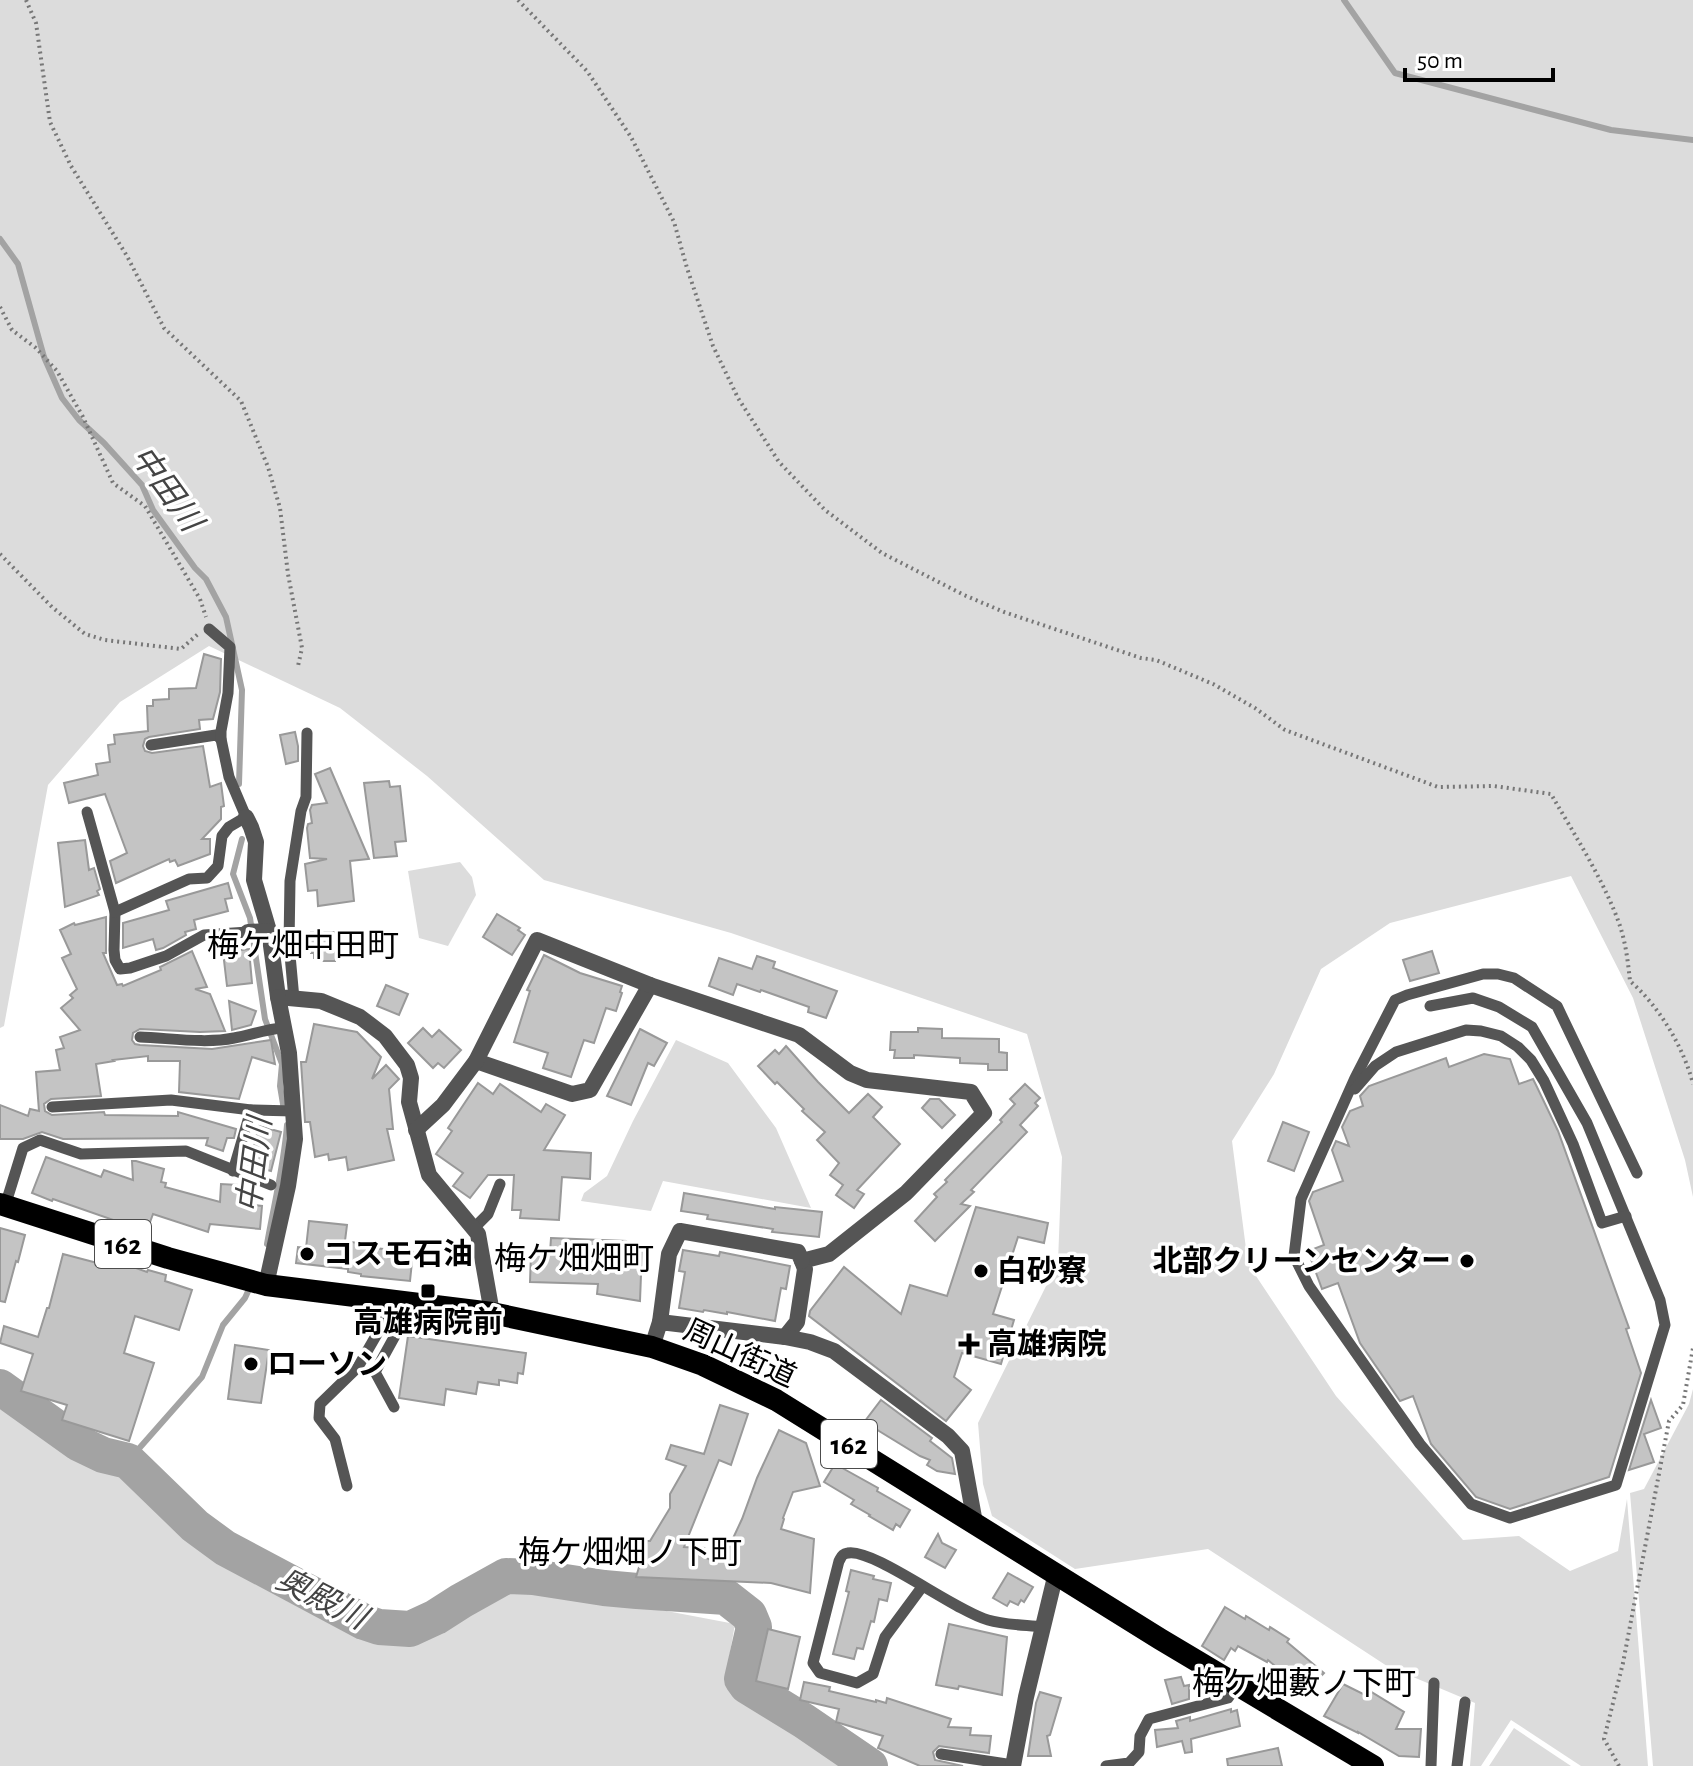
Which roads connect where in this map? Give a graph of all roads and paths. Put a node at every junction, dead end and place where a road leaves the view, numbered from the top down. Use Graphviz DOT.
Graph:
graph roads {
  1 [pos="26,0"];
  2 [pos="518,0"];
  3 [pos="0,307"];
  4 [pos="0,554"];
  5 [pos="209,629"];
  6 [pos="298,666"];
  7 [pos="307,733"];
  8 [pos="221,739"];
  9 [pos="151,745"];
  10 [pos="87,812"];
  11 [pos="246,817"];
  12 [pos="115,912"];
  13 [pos="259,932"];
  14 [pos="650,985"];
  15 [pos="286,998"];
  16 [pos="1430,1006"];
  17 [pos="283,1028"];
  18 [pos="140,1037"];
  19 [pos="476,1061"];
  20 [pos="1693,1084"];
  21 [pos="1346,1098"];
  22 [pos="52,1107"];
  23 [pos="251,1110"];
  24 [pos="293,1111"];
  25 [pos="416,1130"];
  26 [pos="233,1171"];
  27 [pos="1637,1173"];
  28 [pos="500,1184"];
  29 [pos="280,1186"];
  30 [pos="2,1205"];
  31 [pos="1626,1216"];
  32 [pos="473,1229"];
  33 [pos="802,1261"];
  34 [pos="259,1283"];
  35 [pos="405,1302"];
  36 [pos="492,1313"];
  37 [pos="660,1322"];
  38 [pos="785,1337"];
  39 [pos="652,1347"];
  40 [pos="1693,1348"];
  41 [pos="394,1407"];
  42 [pos="347,1486"];
  43 [pos="975,1523"];
  44 [pos="1056,1573"];
  45 [pos="922,1587"];
  46 [pos="1043,1627"];
  47 [pos="1434,1683"];
  48 [pos="1237,1685"];
  49 [pos="1465,1702"];
  50 [pos="941,1754"];
  51 [pos="1013,1766"];
  52 [pos="1106,1766"];
  53 [pos="1373,1766"];
  54 [pos="1431,1766"];
  55 [pos="1457,1766"];
  56 [pos="1619,1766"];
  1 -- 6 [label="path"];
  2 -- 20 [label="path"];
  3 -- 5 [label="path"];
  4 -- 5 [label="path"];
  5 -- 8 [label="lane"];
  7 -- 15 [label="lane"];
  8 -- 9 [label="lane"];
  8 -- 11 [label="lane"];
  10 -- 12 [label="lane"];
  11 -- 12 [label="lane"];
  11 -- 13 [label="street"];
  12 -- 13 [label="lane"];
  13 -- 15 [label="street"];
  14 -- 19 [label="street"];
  14 -- 19 [label="street"];
  14 -- 33 [label="street"];
  15 -- 17 [label="street"];
  15 -- 25 [label="street"];
  16 -- 31 [label="lane"];
  17 -- 18 [label="lane"];
  17 -- 24 [label="street"];
  19 -- 25 [label="street"];
  21 -- 27 [label="lane"];
  21 -- 31 [label="lane"];
  21 -- 31 [label="lane"];
  22 -- 23 [label="lane"];
  23 -- 24 [label="lane"];
  23 -- 26 [label="lane"];
  24 -- 29 [label="street"];
  25 -- 32 [label="street"];
  26 -- 29 [label="lane"];
  26 -- 30 [label="lane"];
  28 -- 32 [label="lane"];
  29 -- 34 [label="street"];
  30 -- 34 [label="highway, 周山街道 / 162"];
  32 -- 36 [label="street"];
  33 -- 37 [label="street"];
  33 -- 38 [label="street"];
  34 -- 35 [label="highway, 周山街道 / 162"];
  35 -- 36 [label="highway, 周山街道 / 162"];
  35 -- 41 [label="lane"];
  35 -- 42 [label="lane"];
  36 -- 39 [label="highway, 周山街道 / 162"];
  37 -- 38 [label="street"];
  37 -- 39 [label="street"];
  38 -- 43 [label="street"];
  39 -- 43 [label="highway, 周山街道 / 162"];
  40 -- 56 [label="path"];
  43 -- 44 [label="highway, 周山街道 / 162"];
  44 -- 46 [label="street"];
  44 -- 48 [label="highway, 周山街道 / 162"];
  45 -- 45 [label="lane"];
  45 -- 46 [label="lane"];
  46 -- 51 [label="street"];
  47 -- 54 [label="lane"];
  48 -- 52 [label="lane"];
  48 -- 53 [label="highway, 周山街道 / 162"];
  49 -- 55 [label="lane"];
  50 -- 51 [label="lane"];
}
